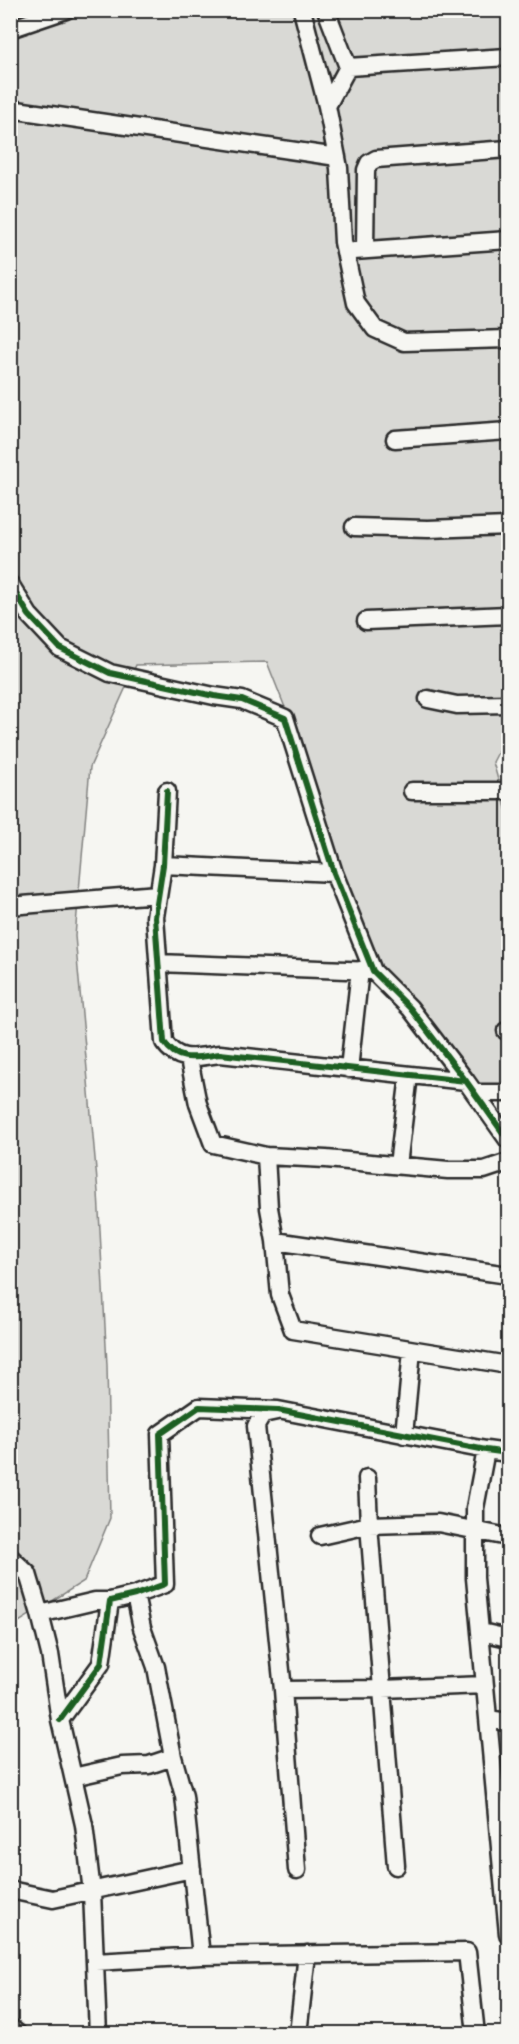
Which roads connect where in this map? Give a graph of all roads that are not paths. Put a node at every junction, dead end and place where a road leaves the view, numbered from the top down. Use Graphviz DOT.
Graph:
graph roads {
  1 [pos="66,10"];
  2 [pos="302,10"];
  3 [pos="326,10"];
  4 [pos="10,28"];
  5 [pos="508,57"];
  6 [pos="348,68"];
  7 [pos="327,106"];
  8 [pos="10,109"];
  9 [pos="508,149"];
  10 [pos="337,157"];
  11 [pos="508,240"];
  12 [pos="365,250"];
  13 [pos="344,251"];
  14 [pos="508,339"];
  15 [pos="508,431"];
  16 [pos="396,439"];
  17 [pos="508,526"];
  18 [pos="354,527"];
  19 [pos="10,584"];
  20 [pos="508,615"];
  21 [pos="366,621"];
  22 [pos="428,699"];
  23 [pos="508,704"];
  24 [pos="167,791"];
  25 [pos="412,791"];
  26 [pos="508,791"];
  27 [pos="163,865"];
  28 [pos="334,873"];
  29 [pos="158,894"];
  30 [pos="10,906"];
  31 [pos="158,963"];
  32 [pos="366,970"];
  33 [pos="189,1059"];
  34 [pos="349,1069"];
  35 [pos="409,1075"];
  36 [pos="471,1087"];
  37 [pos="508,1093"];
  38 [pos="506,1133"];
  39 [pos="266,1156"];
  40 [pos="508,1162"];
  41 [pos="398,1165"];
  42 [pos="275,1241"];
  43 [pos="508,1275"];
  44 [pos="412,1350"];
  45 [pos="508,1365"];
  46 [pos="278,1410"];
  47 [pos="404,1435"];
  48 [pos="486,1450"];
  49 [pos="508,1453"];
  50 [pos="368,1478"];
  51 [pos="369,1525"];
  52 [pos="475,1530"];
  53 [pos="320,1536"];
  54 [pos="508,1537"];
  55 [pos="10,1557"];
  56 [pos="135,1595"];
  57 [pos="110,1601"];
  58 [pos="40,1614"];
  59 [pos="481,1632"];
  60 [pos="508,1638"];
  61 [pos="485,1685"];
  62 [pos="382,1689"];
  63 [pos="283,1690"];
  64 [pos="488,1719"];
  65 [pos="60,1720"];
  66 [pos="508,1722"];
  67 [pos="173,1757"];
  68 [pos="73,1777"];
  69 [pos="501,1786"];
  70 [pos="396,1866"];
  71 [pos="192,1869"];
  72 [pos="297,1870"];
  73 [pos="10,1890"];
  74 [pos="92,1892"];
  75 [pos="508,1934"];
  76 [pos="306,1954"];
  77 [pos="201,1956"];
  78 [pos="95,1962"];
  79 [pos="98,2034"];
  80 [pos="298,2034"];
  81 [pos="476,2034"];
  1 -- 4 [label="street"];
  2 -- 7 [label="street"];
  3 -- 6 [label="street"];
  5 -- 6 [label="street"];
  6 -- 7 [label="street"];
  7 -- 10 [label="street"];
  8 -- 10 [label="street"];
  9 -- 12 [label="street"];
  10 -- 13 [label="street"];
  11 -- 12 [label="street"];
  12 -- 13 [label="street"];
  13 -- 14 [label="street"];
  15 -- 16 [label="street"];
  17 -- 18 [label="street"];
  19 -- 28 [label="street"];
  20 -- 21 [label="street"];
  22 -- 23 [label="street"];
  24 -- 27 [label="street"];
  25 -- 26 [label="street"];
  27 -- 28 [label="street"];
  27 -- 29 [label="street"];
  28 -- 32 [label="street"];
  29 -- 30 [label="street"];
  29 -- 31 [label="street"];
  31 -- 32 [label="street"];
  31 -- 33 [label="street"];
  32 -- 34 [label="street"];
  32 -- 36 [label="street"];
  33 -- 34 [label="street"];
  33 -- 39 [label="street"];
  34 -- 35 [label="street"];
  35 -- 36 [label="street"];
  35 -- 41 [label="street"];
  36 -- 37 [label="street"];
  36 -- 38 [label="street"];
  39 -- 41 [label="street"];
  39 -- 42 [label="street"];
  40 -- 41 [label="street"];
  42 -- 43 [label="street"];
  42 -- 44 [label="street"];
  44 -- 45 [label="street"];
  44 -- 47 [label="street"];
  46 -- 47 [label="street"];
  46 -- 56 [label="street"];
  46 -- 63 [label="street"];
  47 -- 48 [label="street"];
  48 -- 49 [label="street"];
  48 -- 52 [label="street"];
  50 -- 51 [label="street"];
  51 -- 52 [label="street"];
  51 -- 53 [label="street"];
  51 -- 62 [label="street"];
  52 -- 54 [label="street"];
  52 -- 59 [label="street"];
  55 -- 58 [label="street"];
  56 -- 57 [label="street"];
  56 -- 67 [label="street"];
  57 -- 58 [label="street"];
  57 -- 65 [label="street"];
  58 -- 65 [label="street"];
  59 -- 60 [label="street"];
  59 -- 61 [label="street"];
  61 -- 62 [label="street"];
  61 -- 64 [label="street"];
  62 -- 63 [label="street"];
  62 -- 70 [label="street"];
  63 -- 72 [label="street"];
  64 -- 66 [label="street"];
  64 -- 69 [label="street"];
  65 -- 68 [label="street"];
  67 -- 68 [label="street"];
  67 -- 71 [label="street"];
  68 -- 74 [label="street"];
  69 -- 75 [label="street"];
  71 -- 74 [label="street"];
  71 -- 77 [label="street"];
  73 -- 74 [label="street"];
  74 -- 78 [label="street"];
  76 -- 77 [label="street"];
  76 -- 80 [label="street"];
  76 -- 81 [label="street"];
  77 -- 78 [label="street"];
  78 -- 79 [label="street"];
}
